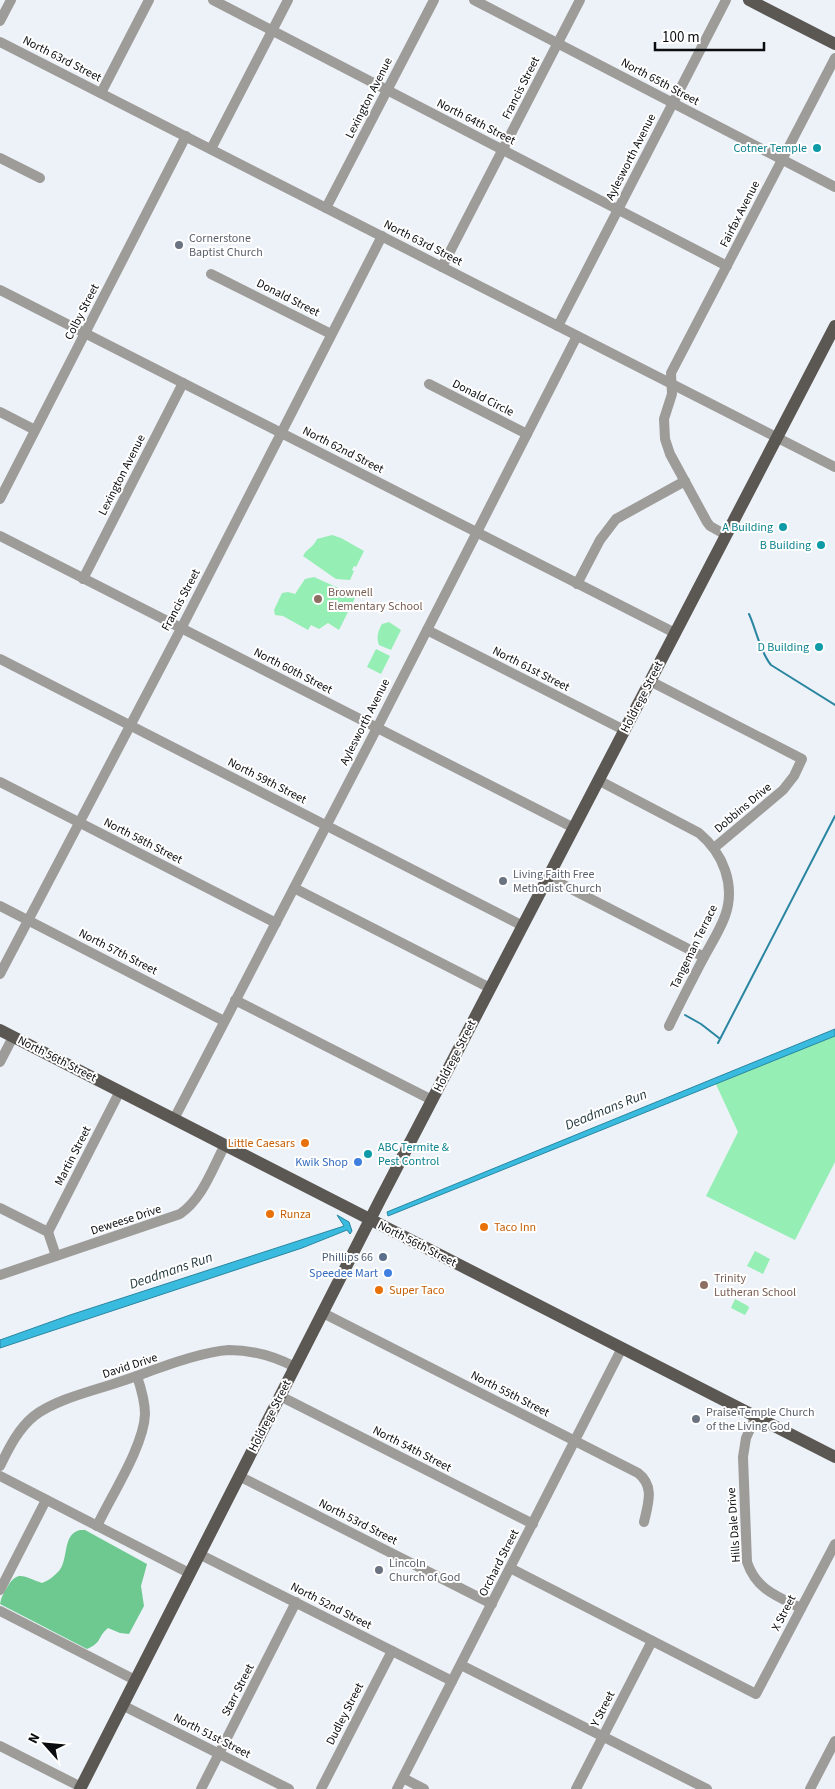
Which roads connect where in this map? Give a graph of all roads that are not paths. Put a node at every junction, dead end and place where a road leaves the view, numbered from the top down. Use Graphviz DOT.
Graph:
graph roads {
  1 [pos="11,0"];
  2 [pos="149,0"];
  3 [pos="213,0"];
  4 [pos="288,0"];
  5 [pos="434,0"];
  6 [pos="474,0"];
  7 [pos="580,0"];
  8 [pos="726,0"];
  9 [pos="749,0"];
  10 [pos="0,21"];
  11 [pos="272,30"];
  12 [pos="0,42"];
  13 [pos="557,44"];
  14 [pos="835,44"];
  15 [pos="835,58"];
  16 [pos="387,90"];
  17 [pos="101,93"];
  18 [pos="673,103"];
  19 [pos="186,136"];
  20 [pos="211,149"];
  21 [pos="502,150"];
  22 [pos="0,158"];
  23 [pos="782,160"];
  24 [pos="40,178"];
  25 [pos="835,187"];
  26 [pos="326,208"];
  27 [pos="618,210"];
  28 [pos="382,236"];
  29 [pos="727,266"];
  30 [pos="442,267"];
  31 [pos="211,274"];
  32 [pos="0,290"];
  33 [pos="558,326"];
  34 [pos="835,326"];
  35 [pos="85,333"];
  36 [pos="331,334"];
  37 [pos="577,336"];
  38 [pos="183,383"];
  39 [pos="671,383"];
  40 [pos="429,384"];
  41 [pos="0,412"];
  42 [pos="35,430"];
  43 [pos="281,432"];
  44 [pos="526,434"];
  45 [pos="777,437"];
  46 [pos="835,467"];
  47 [pos="685,481"];
  48 [pos="0,499"];
  49 [pos="477,532"];
  50 [pos="726,535"];
  51 [pos="0,536"];
  52 [pos="83,579"];
  53 [pos="577,584"];
  54 [pos="181,628"];
  55 [pos="426,630"];
  56 [pos="675,633"];
  57 [pos="0,659"];
  58 [pos="650,681"];
  59 [pos="130,725"];
  60 [pos="377,728"];
  61 [pos="624,730"];
  62 [pos="598,780"];
  63 [pos="0,782"];
  64 [pos="79,822"];
  65 [pos="326,826"];
  66 [pos="574,828"];
  67 [pos="714,848"];
  68 [pos="548,877"];
  69 [pos="294,888"];
  70 [pos="0,906"];
  71 [pos="28,920"];
  72 [pos="276,923"];
  73 [pos="522,926"];
  74 [pos="704,957"];
  75 [pos="0,974"];
  76 [pos="490,988"];
  77 [pos="235,1000"];
  78 [pos="224,1020"];
  79 [pos="669,1026"];
  80 [pos="0,1030"];
  81 [pos="13,1037"];
  82 [pos="0,1062"];
  83 [pos="120,1091"];
  84 [pos="432,1100"];
  85 [pos="174,1119"];
  86 [pos="225,1145"];
  87 [pos="0,1208"];
  88 [pos="370,1220"];
  89 [pos="48,1232"];
  90 [pos="56,1256"];
  91 [pos="0,1275"];
  92 [pos="323,1313"];
  93 [pos="622,1348"];
  94 [pos="295,1367"];
  95 [pos="137,1376"];
  96 [pos="280,1396"];
  97 [pos="756,1416"];
  98 [pos="575,1440"];
  99 [pos="835,1457"];
  100 [pos="0,1466"];
  101 [pos="0,1476"];
  102 [pos="239,1476"];
  103 [pos="46,1500"];
  104 [pos="644,1522"];
  105 [pos="533,1524"];
  106 [pos="97,1526"];
  107 [pos="835,1544"];
  108 [pos="199,1554"];
  109 [pos="510,1568"];
  110 [pos="189,1574"];
  111 [pos="0,1590"];
  112 [pos="296,1602"];
  113 [pos="492,1604"];
  114 [pos="801,1608"];
  115 [pos="0,1611"];
  116 [pos="652,1640"];
  117 [pos="392,1651"];
  118 [pos="461,1665"];
  119 [pos="135,1680"];
  120 [pos="452,1681"];
  121 [pos="122,1704"];
  122 [pos="604,1737"];
  123 [pos="835,1741"];
  124 [pos="0,1746"];
  125 [pos="219,1754"];
  126 [pos="403,1778"];
  127 [pos="80,1788"];
  128 [pos="201,1789"];
  129 [pos="289,1789"];
  130 [pos="321,1789"];
  131 [pos="397,1789"];
  132 [pos="424,1789"];
  133 [pos="576,1789"];
  134 [pos="707,1789"];
  135 [pos="810,1789"];
  1 -- 10 [label="street"];
  2 -- 17 [label="street"];
  3 -- 11 [label="street, North 64th Street"];
  4 -- 11 [label="street"];
  5 -- 16 [label="street, Lexington Avenue"];
  6 -- 13 [label="street, North 65th Street"];
  7 -- 13 [label="street, Francis Street"];
  8 -- 18 [label="street, Aylesworth Avenue"];
  9 -- 14 [label="main road"];
  11 -- 16 [label="street, North 64th Street"];
  11 -- 20 [label="street"];
  12 -- 17 [label="street, North 63rd Street"];
  13 -- 18 [label="street, North 65th Street"];
  13 -- 21 [label="street, Francis Street"];
  15 -- 23 [label="street, Fairfax Avenue"];
  16 -- 21 [label="street, North 64th Street"];
  16 -- 26 [label="street, Lexington Avenue"];
  17 -- 19 [label="street, North 63rd Street"];
  18 -- 23 [label="street, North 65th Street"];
  18 -- 27 [label="street, Aylesworth Avenue"];
  19 -- 20 [label="street, North 63rd Street"];
  19 -- 35 [label="street, Colby Street"];
  20 -- 26 [label="street, North 63rd Street"];
  21 -- 27 [label="street, North 64th Street"];
  21 -- 30 [label="street, Francis Street"];
  22 -- 24 [label="street"];
  23 -- 25 [label="street, North 65th Street"];
  23 -- 29 [label="street, Fairfax Avenue"];
  26 -- 28 [label="street, North 63rd Street"];
  27 -- 29 [label="street, North 64th Street"];
  27 -- 33 [label="street, Aylesworth Avenue"];
  28 -- 30 [label="street, North 63rd Street"];
  28 -- 36 [label="street, Francis Street"];
  29 -- 39 [label="street, Fairfax Avenue"];
  30 -- 33 [label="street, North 63rd Street"];
  31 -- 36 [label="street, Donald Street"];
  32 -- 35 [label="street, North 62nd Street"];
  33 -- 37 [label="street, North 63rd Street"];
  34 -- 45 [label="main road, Holdrege Street"];
  35 -- 38 [label="street, North 62nd Street"];
  35 -- 42 [label="street, Colby Street"];
  36 -- 43 [label="street, Francis Street"];
  37 -- 39 [label="street, North 63rd Street"];
  37 -- 44 [label="street, Aylesworth Avenue"];
  38 -- 43 [label="street, North 62nd Street"];
  38 -- 52 [label="street, Lexington Avenue"];
  39 -- 45 [label="street, North 63rd Street"];
  39 -- 47 [label="street, Fairfax Avenue"];
  40 -- 44 [label="street, Donald Circle"];
  41 -- 42 [label="street"];
  42 -- 48 [label="street, Colby Street"];
  43 -- 49 [label="street, North 62nd Street"];
  43 -- 54 [label="street, Francis Street"];
  44 -- 49 [label="street, Aylesworth Avenue"];
  45 -- 46 [label="street, North 63rd Street"];
  45 -- 50 [label="main road, Holdrege Street"];
  47 -- 50 [label="street, Fairfax Avenue"];
  47 -- 53 [label="street"];
  49 -- 53 [label="street, North 62nd Street"];
  49 -- 55 [label="street, Aylesworth Avenue"];
  50 -- 56 [label="main road, Holdrege Street"];
  51 -- 52 [label="street, North 60th Street"];
  52 -- 54 [label="street, North 60th Street"];
  53 -- 56 [label="street, North 62nd Street"];
  54 -- 59 [label="street, Francis Street"];
  54 -- 60 [label="street, North 60th Street"];
  55 -- 60 [label="street, Aylesworth Avenue"];
  55 -- 61 [label="street, North 61st Street"];
  56 -- 58 [label="main road, Holdrege Street"];
  57 -- 59 [label="street, North 59th Street"];
  58 -- 61 [label="main road, Holdrege Street"];
  58 -- 67 [label="street, Dobbins Drive"];
  59 -- 64 [label="street, Francis Street"];
  59 -- 65 [label="street, North 59th Street"];
  60 -- 65 [label="street, Aylesworth Avenue"];
  60 -- 66 [label="street, North 60th Street"];
  61 -- 62 [label="main road, Holdrege Street"];
  62 -- 66 [label="main road, Holdrege Street"];
  62 -- 67 [label="street"];
  63 -- 64 [label="street, North 58th Street"];
  64 -- 71 [label="street, Francis Street"];
  64 -- 72 [label="street, North 58th Street"];
  65 -- 69 [label="street, Aylesworth Avenue"];
  65 -- 73 [label="street, North 59th Street"];
  66 -- 68 [label="main road, Holdrege Street"];
  67 -- 74 [label="street, Tangeman Terrace"];
  68 -- 73 [label="main road, Holdrege Street"];
  68 -- 74 [label="street"];
  69 -- 72 [label="street, Aylesworth Avenue"];
  69 -- 76 [label="street"];
  70 -- 71 [label="street, North 57th Street"];
  71 -- 75 [label="street, Francis Street"];
  71 -- 78 [label="street, North 57th Street"];
  72 -- 77 [label="street, Aylesworth Avenue"];
  73 -- 76 [label="main road, Holdrege Street"];
  74 -- 79 [label="street, Tangeman Terrace"];
  76 -- 84 [label="main road, Holdrege Street"];
  77 -- 78 [label="street, Aylesworth Avenue"];
  77 -- 84 [label="street"];
  78 -- 85 [label="street, Aylesworth Avenue"];
  80 -- 81 [label="main road, North 56th Street"];
  81 -- 82 [label="street"];
  81 -- 83 [label="main road, North 56th Street"];
  83 -- 85 [label="main road, North 56th Street"];
  83 -- 89 [label="street, Martin Street"];
  84 -- 88 [label="main road, Holdrege Street"];
  85 -- 86 [label="main road, North 56th Street"];
  86 -- 88 [label="main road, North 56th Street"];
  86 -- 90 [label="street, Deweese Drive"];
  87 -- 89 [label="street"];
  88 -- 92 [label="main road, Holdrege Street"];
  88 -- 93 [label="main road, North 56th Street"];
  89 -- 90 [label="street"];
  90 -- 91 [label="street, Deweese Drive"];
  92 -- 94 [label="main road, Holdrege Street"];
  92 -- 98 [label="street, North 55th Street"];
  93 -- 97 [label="main road, North 56th Street"];
  93 -- 98 [label="street, Orchard Street"];
  94 -- 95 [label="street, David Drive"];
  94 -- 96 [label="main road, Holdrege Street"];
  95 -- 100 [label="street, David Drive"];
  95 -- 106 [label="street"];
  96 -- 102 [label="main road, Holdrege Street"];
  96 -- 105 [label="street, North 54th Street"];
  97 -- 99 [label="main road, North 56th Street"];
  97 -- 114 [label="street, Hills Dale Drive"];
  98 -- 104 [label="street, North 55th Street"];
  98 -- 105 [label="street, Orchard Street"];
  101 -- 103 [label="street"];
  102 -- 108 [label="main road, Holdrege Street"];
  102 -- 113 [label="street, North 53rd Street"];
  103 -- 106 [label="street"];
  103 -- 111 [label="street"];
  105 -- 109 [label="street, Orchard Street"];
  106 -- 110 [label="street"];
  107 -- 114 [label="street, X Street"];
  108 -- 110 [label="main road, Holdrege Street"];
  108 -- 112 [label="street, North 52nd Street"];
  109 -- 113 [label="street, Orchard Street"];
  109 -- 116 [label="street"];
  110 -- 119 [label="main road, Holdrege Street"];
  112 -- 117 [label="street, North 52nd Street"];
  112 -- 125 [label="street, Starr Street"];
  113 -- 118 [label="street, Orchard Street"];
  114 -- 116 [label="street, X Street"];
  115 -- 119 [label="street"];
  116 -- 122 [label="street, Y Street"];
  117 -- 120 [label="street, North 52nd Street"];
  117 -- 130 [label="street, Dudley Street"];
  118 -- 120 [label="street, Orchard Street"];
  118 -- 122 [label="street"];
  119 -- 121 [label="main road, Holdrege Street"];
  120 -- 126 [label="street, Orchard Street"];
  121 -- 125 [label="street, North 51st Street"];
  121 -- 127 [label="main road, Holdrege Street"];
  122 -- 133 [label="street, Y Street"];
  122 -- 134 [label="street"];
  123 -- 135 [label="street"];
  124 -- 127 [label="street"];
  125 -- 128 [label="street, Starr Street"];
  125 -- 129 [label="street, North 51st Street"];
  126 -- 131 [label="street, Orchard Street"];
  126 -- 132 [label="street"];
}
